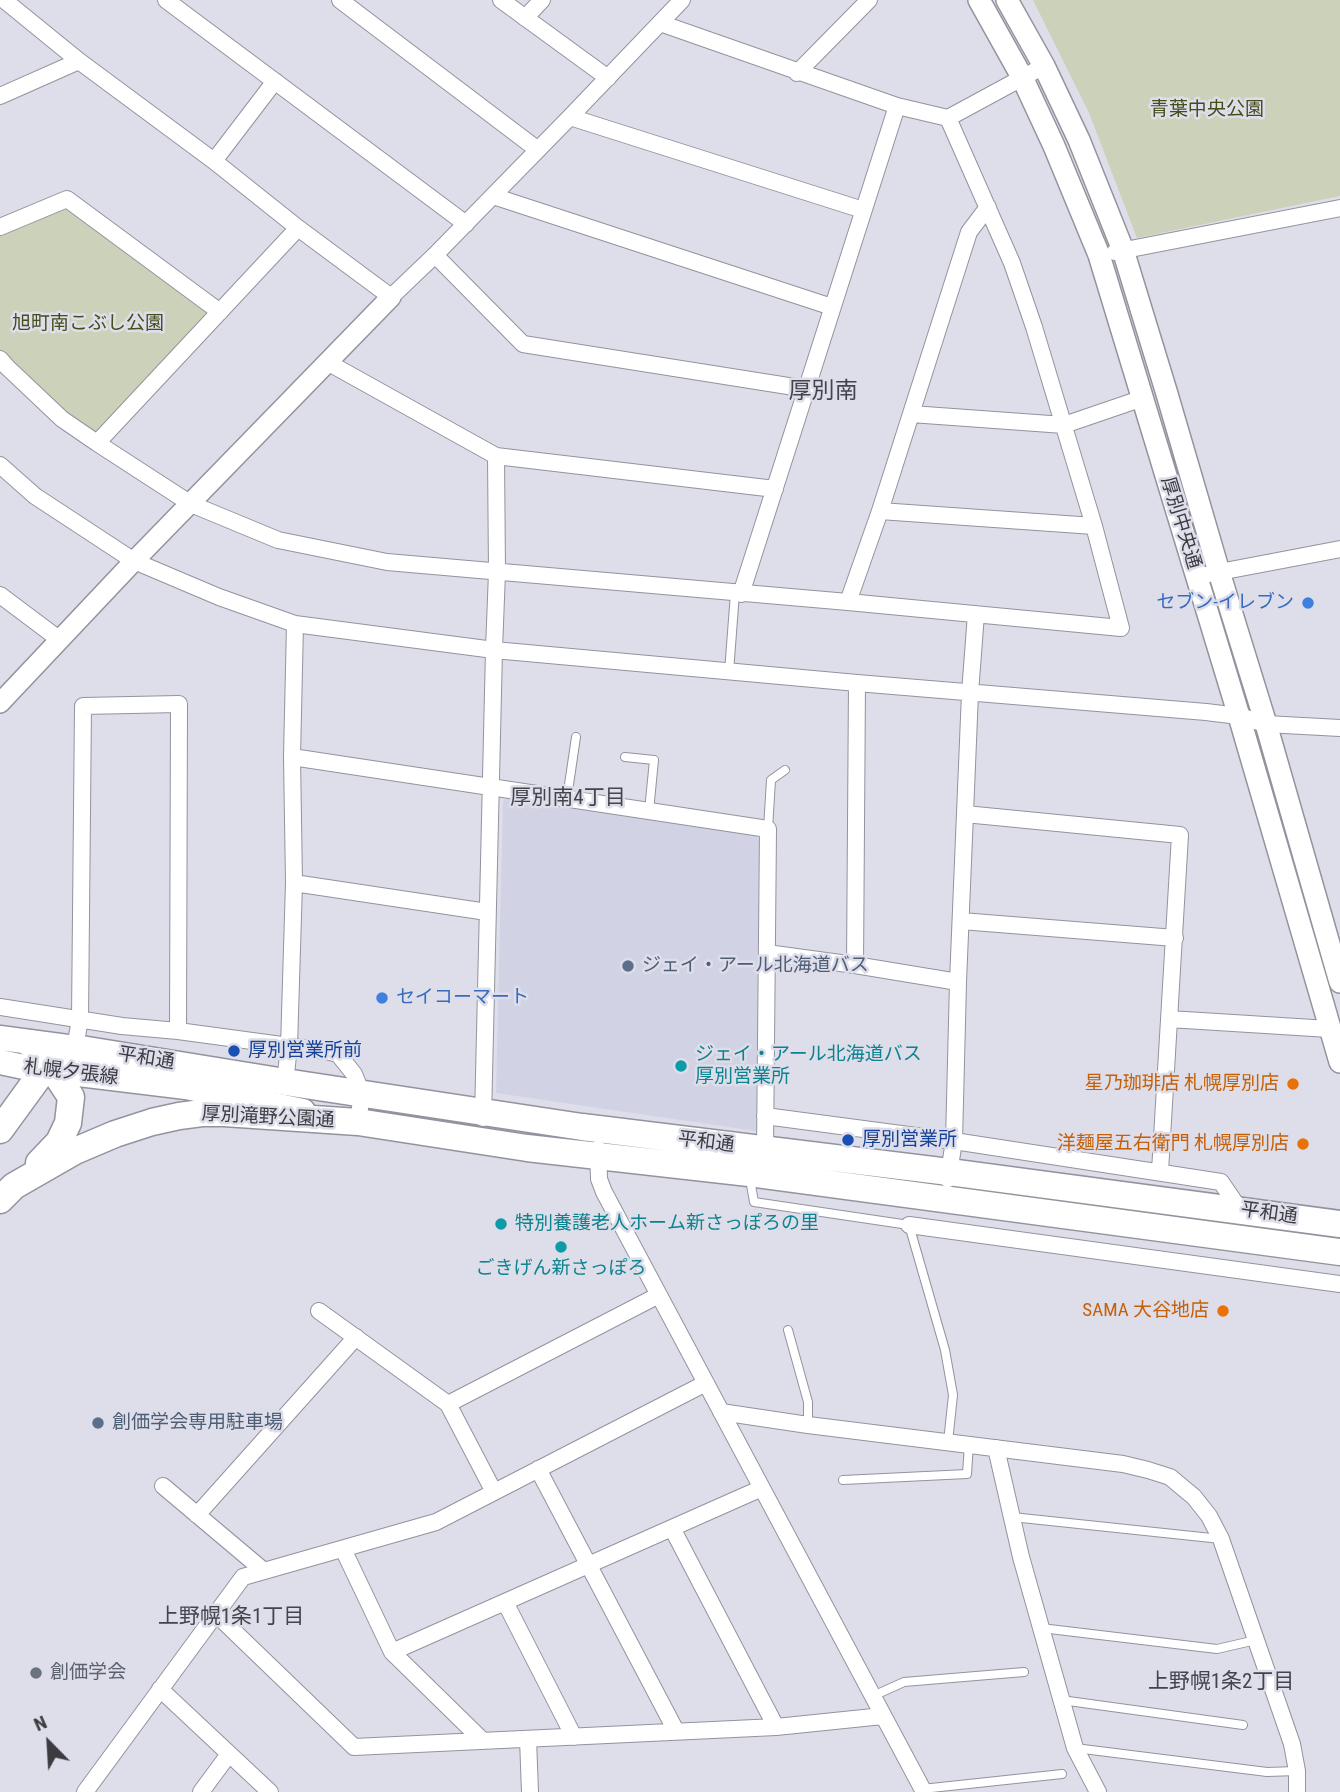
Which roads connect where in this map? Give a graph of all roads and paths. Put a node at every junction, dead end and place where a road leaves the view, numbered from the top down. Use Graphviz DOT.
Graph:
graph roads {
  1 [pos="4,0"];
  2 [pos="166,0"];
  3 [pos="340,0"];
  4 [pos="501,0"];
  5 [pos="542,0"];
  6 [pos="682,0"];
  7 [pos="869,0"];
  8 [pos="979,0"];
  9 [pos="1007,0"];
  10 [pos="525,18"];
  11 [pos="660,23"];
  12 [pos="79,61"];
  13 [pos="1044,66"];
  14 [pos="797,72"];
  15 [pos="1022,77"];
  16 [pos="608,78"];
  17 [pos="275,80"];
  18 [pos="0,96"];
  19 [pos="897,107"];
  20 [pos="570,117"];
  21 [pos="948,118"];
  22 [pos="538,150"];
  23 [pos="214,160"];
  24 [pos="493,195"];
  25 [pos="988,207"];
  26 [pos="1340,208"];
  27 [pos="863,210"];
  28 [pos="466,224"];
  29 [pos="0,227"];
  30 [pos="298,228"];
  31 [pos="1123,250"];
  32 [pos="435,255"];
  33 [pos="1099,255"];
  34 [pos="391,297"];
  35 [pos="832,307"];
  36 [pos="220,312"];
  37 [pos="0,359"];
  38 [pos="327,362"];
  39 [pos="807,389"];
  40 [pos="1143,397"];
  41 [pos="911,414"];
  42 [pos="1064,425"];
  43 [pos="97,443"];
  44 [pos="496,456"];
  45 [pos="0,465"];
  46 [pos="775,489"];
  47 [pos="191,504"];
  48 [pos="880,511"];
  49 [pos="1094,526"];
  50 [pos="1340,549"];
  51 [pos="134,561"];
  52 [pos="497,572"];
  53 [pos="1219,572"];
  54 [pos="1196,577"];
  55 [pos="738,594"];
  56 [pos="0,595"];
  57 [pos="848,602"];
  58 [pos="976,614"];
  59 [pos="295,624"];
  60 [pos="61,640"];
  61 [pos="494,650"];
  62 [pos="729,672"];
  63 [pos="857,683"];
  64 [pos="970,693"];
  65 [pos="0,703"];
  66 [pos="1239,716"];
  67 [pos="1266,724"];
  68 [pos="1340,728"];
  69 [pos="576,737"];
  70 [pos="292,757"];
  71 [pos="625,757"];
  72 [pos="785,770"];
  73 [pos="491,786"];
  74 [pos="567,798"];
  75 [pos="649,811"];
  76 [pos="965,814"];
  77 [pos="768,829"];
  78 [pos="294,883"];
  79 [pos="487,912"];
  80 [pos="961,921"];
  81 [pos="1175,938"];
  82 [pos="767,953"];
  83 [pos="855,965"];
  84 [pos="958,982"];
  85 [pos="1340,982"];
  86 [pos="0,1007"];
  87 [pos="80,1019"];
  88 [pos="1170,1019"];
  89 [pos="1329,1029"];
  90 [pos="178,1031"];
  91 [pos="0,1038"];
  92 [pos="29,1043"];
  93 [pos="289,1047"];
  94 [pos="75,1048"];
  95 [pos="0,1062"];
  96 [pos="1340,1062"];
  97 [pos="49,1069"];
  98 [pos="285,1082"];
  99 [pos="362,1094"];
  100 [pos="484,1113"];
  101 [pos="765,1116"];
  102 [pos="353,1122"];
  103 [pos="600,1129"];
  104 [pos="0,1130"];
  105 [pos="480,1140"];
  106 [pos="954,1141"];
  107 [pos="765,1150"];
  108 [pos="597,1156"];
  109 [pos="1160,1171"];
  110 [pos="949,1172"];
  111 [pos="749,1173"];
  112 [pos="7,1193"];
  113 [pos="944,1199"];
  114 [pos="1240,1210"];
  115 [pos="1340,1224"];
  116 [pos="909,1225"];
  117 [pos="1340,1252"];
  118 [pos="1340,1284"];
  119 [pos="659,1295"];
  120 [pos="319,1311"];
  121 [pos="788,1330"];
  122 [pos="356,1337"];
  123 [pos="706,1383"];
  124 [pos="448,1404"];
  125 [pos="721,1412"];
  126 [pos="808,1425"];
  127 [pos="948,1442"];
  128 [pos="969,1444"];
  129 [pos="996,1448"];
  130 [pos="538,1469"];
  131 [pos="843,1480"];
  132 [pos="163,1486"];
  133 [pos="762,1488"];
  134 [pos="494,1492"];
  135 [pos="197,1515"];
  136 [pos="1012,1517"];
  137 [pos="672,1528"];
  138 [pos="1221,1538"];
  139 [pos="343,1549"];
  140 [pos="589,1564"];
  141 [pos="264,1571"];
  142 [pos="505,1602"];
  143 [pos="216,1614"];
  144 [pos="1041,1628"];
  145 [pos="1256,1640"];
  146 [pos="392,1652"];
  147 [pos="1024,1672"];
  148 [pos="160,1689"];
  149 [pos="873,1696"];
  150 [pos="1061,1700"];
  151 [pos="883,1716"];
  152 [pos="1243,1725"];
  153 [pos="776,1727"];
  154 [pos="676,1731"];
  155 [pos="574,1737"];
  156 [pos="528,1739"];
  157 [pos="483,1741"];
  158 [pos="1075,1748"];
  159 [pos="229,1754"];
  160 [pos="1297,1771"];
  161 [pos="1062,1774"];
  162 [pos="923,1790"];
  163 [pos="85,1792"];
  164 [pos="201,1792"];
  165 [pos="270,1792"];
  166 [pos="530,1792"];
  167 [pos="1098,1792"];
  168 [pos="1297,1792"];
  1 -- 12 [label="street"];
  2 -- 17 [label="street"];
  3 -- 22 [label="street"];
  4 -- 10 [label="street"];
  5 -- 10 [label="street"];
  6 -- 11 [label="street"];
  7 -- 14 [label="street"];
  8 -- 15 [label="main road, 厚別中央通"];
  9 -- 13 [label="main road, 厚別中央通"];
  10 -- 16 [label="street"];
  11 -- 14 [label="street"];
  11 -- 16 [label="street"];
  12 -- 18 [label="street"];
  12 -- 23 [label="street"];
  13 -- 15 [label="street"];
  13 -- 31 [label="main road, 厚別中央通"];
  14 -- 19 [label="street"];
  15 -- 21 [label="street"];
  15 -- 33 [label="main road, 厚別中央通"];
  16 -- 20 [label="street"];
  17 -- 23 [label="street"];
  17 -- 28 [label="street"];
  19 -- 21 [label="street"];
  19 -- 27 [label="street"];
  20 -- 22 [label="street"];
  20 -- 27 [label="street"];
  21 -- 25 [label="street"];
  22 -- 24 [label="street"];
  23 -- 30 [label="street"];
  24 -- 28 [label="street"];
  24 -- 35 [label="street"];
  25 -- 41 [label="street"];
  25 -- 42 [label="street"];
  26 -- 31 [label="street"];
  27 -- 35 [label="street"];
  28 -- 32 [label="street"];
  29 -- 36 [label="street"];
  30 -- 34 [label="street"];
  30 -- 36 [label="street"];
  31 -- 33 [label="street"];
  31 -- 53 [label="main road, 厚別中央通"];
  32 -- 34 [label="street"];
  32 -- 39 [label="street"];
  33 -- 40 [label="main road, 厚別中央通"];
  34 -- 38 [label="street"];
  35 -- 39 [label="street"];
  36 -- 43 [label="street"];
  37 -- 43 [label="street"];
  38 -- 44 [label="street"];
  38 -- 47 [label="street"];
  39 -- 46 [label="street"];
  40 -- 42 [label="street"];
  40 -- 54 [label="main road, 厚別中央通"];
  41 -- 42 [label="street"];
  41 -- 48 [label="street"];
  42 -- 49 [label="street"];
  43 -- 47 [label="street"];
  44 -- 46 [label="street"];
  44 -- 52 [label="street"];
  45 -- 51 [label="street"];
  46 -- 55 [label="street"];
  47 -- 51 [label="street"];
  47 -- 52 [label="street"];
  48 -- 49 [label="street"];
  48 -- 57 [label="street"];
  49 -- 58 [label="street"];
  50 -- 53 [label="street"];
  51 -- 59 [label="street"];
  51 -- 60 [label="street"];
  52 -- 55 [label="street"];
  52 -- 61 [label="street"];
  53 -- 54 [label="street"];
  53 -- 67 [label="main road, 厚別中央通"];
  54 -- 66 [label="main road, 厚別中央通"];
  55 -- 57 [label="street"];
  55 -- 62 [label="lane"];
  56 -- 60 [label="street"];
  57 -- 58 [label="street"];
  58 -- 64 [label="street"];
  59 -- 61 [label="street"];
  59 -- 70 [label="street"];
  60 -- 65 [label="street"];
  61 -- 62 [label="street"];
  61 -- 73 [label="street"];
  62 -- 63 [label="street"];
  63 -- 64 [label="street"];
  63 -- 83 [label="street"];
  64 -- 66 [label="street"];
  64 -- 76 [label="street"];
  66 -- 67 [label="street"];
  66 -- 89 [label="main road, 厚別中央通"];
  67 -- 68 [label="street"];
  67 -- 85 [label="main road, 厚別中央通"];
  69 -- 74 [label="lane"];
  70 -- 73 [label="street"];
  70 -- 78 [label="street"];
  71 -- 75 [label="lane"];
  72 -- 77 [label="lane"];
  73 -- 74 [label="street"];
  73 -- 79 [label="street"];
  74 -- 75 [label="street"];
  75 -- 77 [label="street"];
  76 -- 80 [label="street"];
  76 -- 81 [label="street"];
  77 -- 82 [label="street"];
  78 -- 79 [label="street"];
  78 -- 93 [label="street"];
  79 -- 100 [label="street"];
  80 -- 81 [label="street"];
  80 -- 84 [label="street"];
  81 -- 88 [label="street"];
  82 -- 83 [label="street"];
  82 -- 101 [label="street"];
  83 -- 84 [label="street"];
  84 -- 106 [label="street"];
  86 -- 87 [label="street"];
  87 -- 90 [label="street"];
  87 -- 90 [label="street"];
  87 -- 94 [label="street"];
  88 -- 89 [label="street"];
  88 -- 109 [label="street"];
  89 -- 96 [label="main road, 厚別中央通"];
  90 -- 93 [label="street"];
  91 -- 92 [label="main road, 札幌夕張線"];
  92 -- 94 [label="main road, 札幌夕張線"];
  92 -- 97 [label="highway"];
  93 -- 98 [label="street"];
  93 -- 99 [label="street"];
  94 -- 97 [label="highway"];
  94 -- 98 [label="highway, 平和通"];
  95 -- 97 [label="main road, 札幌夕張線"];
  97 -- 102 [label="main road, 札幌夕張線"];
  97 -- 104 [label="highway"];
  97 -- 112 [label="highway"];
  98 -- 99 [label="highway, 平和通"];
  99 -- 100 [label="highway, 平和通"];
  99 -- 102 [label="street"];
  100 -- 103 [label="highway, 平和通"];
  100 -- 105 [label="street"];
  101 -- 106 [label="street"];
  101 -- 107 [label="street"];
  102 -- 105 [label="highway, 平和通"];
  102 -- 112 [label="highway, 厚別滝野公園通"];
  103 -- 107 [label="highway, 平和通"];
  103 -- 108 [label="street"];
  105 -- 108 [label="highway, 平和通"];
  106 -- 109 [label="street"];
  106 -- 110 [label="street"];
  107 -- 110 [label="highway, 平和通"];
  108 -- 111 [label="highway, 平和通"];
  108 -- 119 [label="street"];
  109 -- 114 [label="street"];
  110 -- 113 [label="street"];
  110 -- 114 [label="highway, 平和通"];
  111 -- 113 [label="highway, 平和通"];
  111 -- 116 [label="lane"];
  113 -- 117 [label="highway, 平和通"];
  114 -- 115 [label="highway, 平和通"];
  116 -- 118 [label="street"];
  116 -- 127 [label="lane"];
  119 -- 123 [label="street"];
  119 -- 124 [label="street"];
  120 -- 122 [label="street"];
  121 -- 126 [label="lane"];
  122 -- 124 [label="street"];
  122 -- 135 [label="street"];
  123 -- 125 [label="street"];
  123 -- 130 [label="street"];
  124 -- 134 [label="street"];
  125 -- 126 [label="street"];
  125 -- 133 [label="street"];
  126 -- 127 [label="street"];
  127 -- 128 [label="street"];
  128 -- 129 [label="street"];
  128 -- 131 [label="lane"];
  129 -- 136 [label="street"];
  129 -- 138 [label="street"];
  130 -- 134 [label="street"];
  130 -- 140 [label="street"];
  132 -- 135 [label="street"];
  133 -- 137 [label="street"];
  133 -- 149 [label="street"];
  134 -- 139 [label="street"];
  135 -- 141 [label="street"];
  136 -- 138 [label="lane"];
  136 -- 144 [label="street"];
  137 -- 140 [label="street"];
  137 -- 153 [label="street"];
  138 -- 145 [label="street"];
  139 -- 141 [label="street"];
  139 -- 146 [label="street"];
  140 -- 142 [label="street"];
  140 -- 154 [label="street"];
  141 -- 143 [label="street"];
  142 -- 146 [label="street"];
  142 -- 155 [label="street"];
  143 -- 148 [label="street"];
  143 -- 157 [label="street"];
  144 -- 145 [label="lane"];
  144 -- 150 [label="street"];
  145 -- 160 [label="street"];
  146 -- 157 [label="street"];
  147 -- 149 [label="lane"];
  148 -- 159 [label="street"];
  148 -- 163 [label="street"];
  149 -- 151 [label="street"];
  150 -- 152 [label="lane"];
  150 -- 158 [label="street"];
  151 -- 153 [label="street"];
  151 -- 162 [label="street"];
  153 -- 154 [label="street"];
  154 -- 155 [label="street"];
  155 -- 156 [label="street"];
  156 -- 157 [label="street"];
  156 -- 166 [label="street"];
  158 -- 160 [label="lane"];
  158 -- 167 [label="street"];
  159 -- 164 [label="street"];
  159 -- 165 [label="street"];
  160 -- 168 [label="street"];
  161 -- 162 [label="lane"];
}
